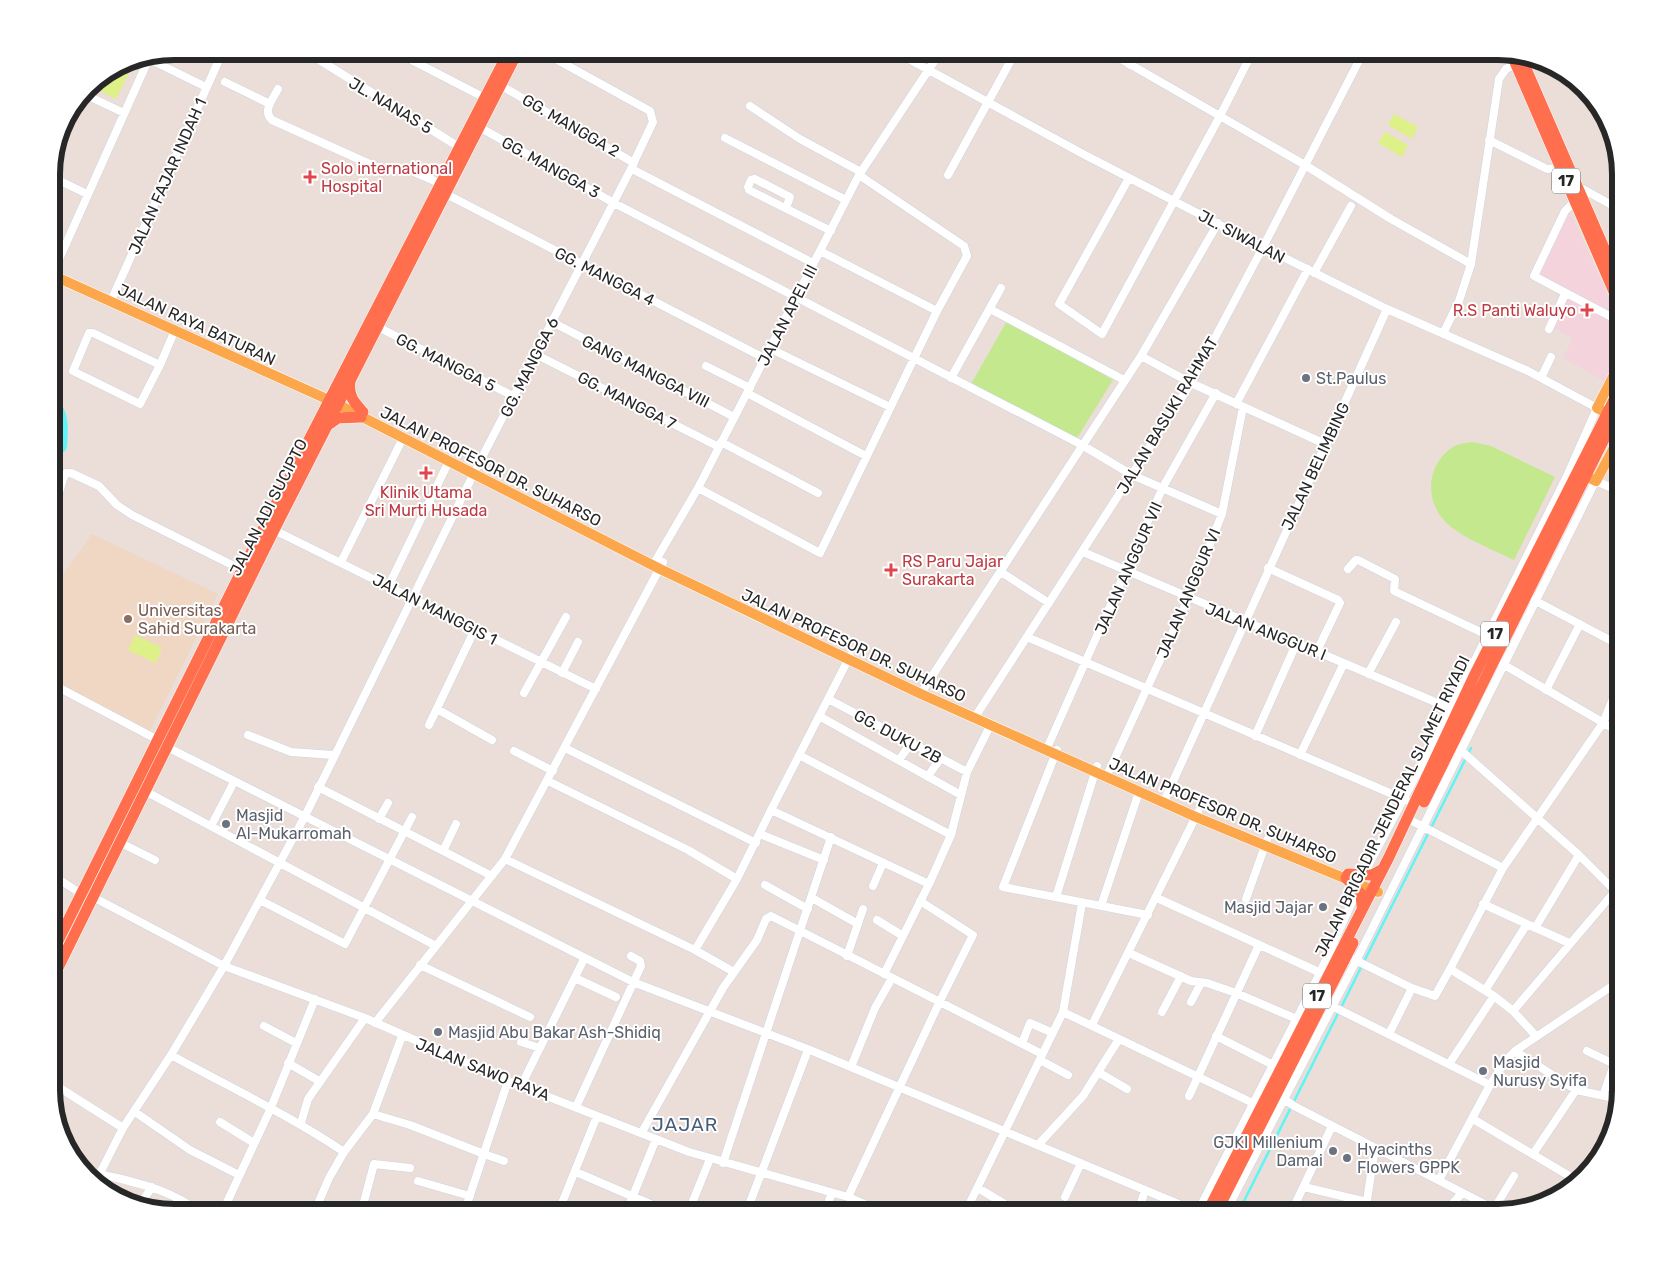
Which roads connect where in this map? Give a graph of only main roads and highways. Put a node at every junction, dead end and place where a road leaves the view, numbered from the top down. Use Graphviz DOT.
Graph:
graph roads {
  1 [pos="503,60"];
  2 [pos="513,60"];
  3 [pos="1513,62"];
  4 [pos="446,189"];
  5 [pos="1597,241"];
  6 [pos="1612,270"];
  7 [pos="60,278"];
  8 [pos="1612,283"];
  9 [pos="350,381"];
  10 [pos="1612,384"];
  11 [pos="1612,397"];
  12 [pos="332,400"];
  13 [pos="1602,410"];
  14 [pos="362,414"];
  15 [pos="1612,423"];
  16 [pos="328,425"];
  17 [pos="1612,454"];
  18 [pos="475,471"];
  19 [pos="1585,476"];
  20 [pos="849,657"];
  21 [pos="1462,707"];
  22 [pos="976,716"];
  23 [pos="162,743"];
  24 [pos="1455,746"];
  25 [pos="1096,769"];
  26 [pos="1197,815"];
  27 [pos="1347,876"];
  28 [pos="1368,885"];
  29 [pos="60,936"];
  30 [pos="60,964"];
  31 [pos="1261,1107"];
  32 [pos="1205,1204"];
  33 [pos="1223,1204"];
  1 -- 4 [label="highway, JALAN ADI SUCIPTO"];
  2 -- 4 [label="highway, JALAN ADI SUCIPTO"];
  3 -- 5 [label="highway, 17"];
  3 -- 5 [label="highway, 17"];
  4 -- 9 [label="highway, JALAN ADI SUCIPTO"];
  4 -- 12 [label="highway, JALAN ADI SUCIPTO"];
  5 -- 6 [label="highway, 17"];
  5 -- 8 [label="highway, 17"];
  7 -- 12 [label="main road, JALAN RAYA BATURAN"];
  9 -- 12 [label="highway, JALAN ADI SUCIPTO"];
  9 -- 14 [label="highway"];
  10 -- 13 [label="main road"];
  11 -- 13 [label="highway, JALAN BRIGADIR JENDERAL SLAMET RIYADI / 17"];
  12 -- 14 [label="main road, JALAN PROFESOR DR. SUHARSO"];
  12 -- 16 [label="highway, JALAN ADI SUCIPTO"];
  12 -- 23 [label="highway, JALAN ADI SUCIPTO"];
  13 -- 21 [label="highway, JALAN BRIGADIR JENDERAL SLAMET RIYADI / 17"];
  14 -- 16 [label="highway"];
  14 -- 18 [label="main road, JALAN PROFESOR DR. SUHARSO"];
  14 -- 18 [label="main road, JALAN PROFESOR DR. SUHARSO"];
  15 -- 19 [label="highway, JALAN BRIGADIR JENDERAL SLAMET RIYADI / 17"];
  16 -- 23 [label="highway, JALAN ADI SUCIPTO"];
  17 -- 19 [label="main road"];
  18 -- 20 [label="main road, JALAN PROFESOR DR. SUHARSO"];
  19 -- 21 [label="highway, JALAN BRIGADIR JENDERAL SLAMET RIYADI / 17"];
  20 -- 22 [label="main road, JALAN PROFESOR DR. SUHARSO"];
  20 -- 22 [label="main road, JALAN PROFESOR DR. SUHARSO"];
  21 -- 24 [label="highway, JALAN BRIGADIR JENDERAL SLAMET RIYADI / 17"];
  21 -- 24 [label="highway, JALAN BRIGADIR JENDERAL SLAMET RIYADI / 17"];
  22 -- 25 [label="main road, JALAN PROFESOR DR. SUHARSO"];
  23 -- 29 [label="highway, JALAN ADI SUCIPTO"];
  23 -- 30 [label="highway, JALAN ADI SUCIPTO"];
  24 -- 28 [label="highway, JALAN BRIGADIR JENDERAL SLAMET RIYADI / 17"];
  24 -- 28 [label="highway, JALAN BRIGADIR JENDERAL SLAMET RIYADI / 17"];
  25 -- 26 [label="main road, JALAN PROFESOR DR. SUHARSO"];
  25 -- 26 [label="main road, JALAN PROFESOR DR. SUHARSO"];
  26 -- 27 [label="main road, JALAN PROFESOR DR. SUHARSO"];
  27 -- 28 [label="highway"];
  28 -- 31 [label="highway, JALAN BRIGADIR JENDERAL SLAMET RIYADI / 17"];
  28 -- 31 [label="highway, JALAN BRIGADIR JENDERAL SLAMET RIYADI / 17"];
  31 -- 32 [label="highway, 17"];
  31 -- 33 [label="highway, 17"];
}
